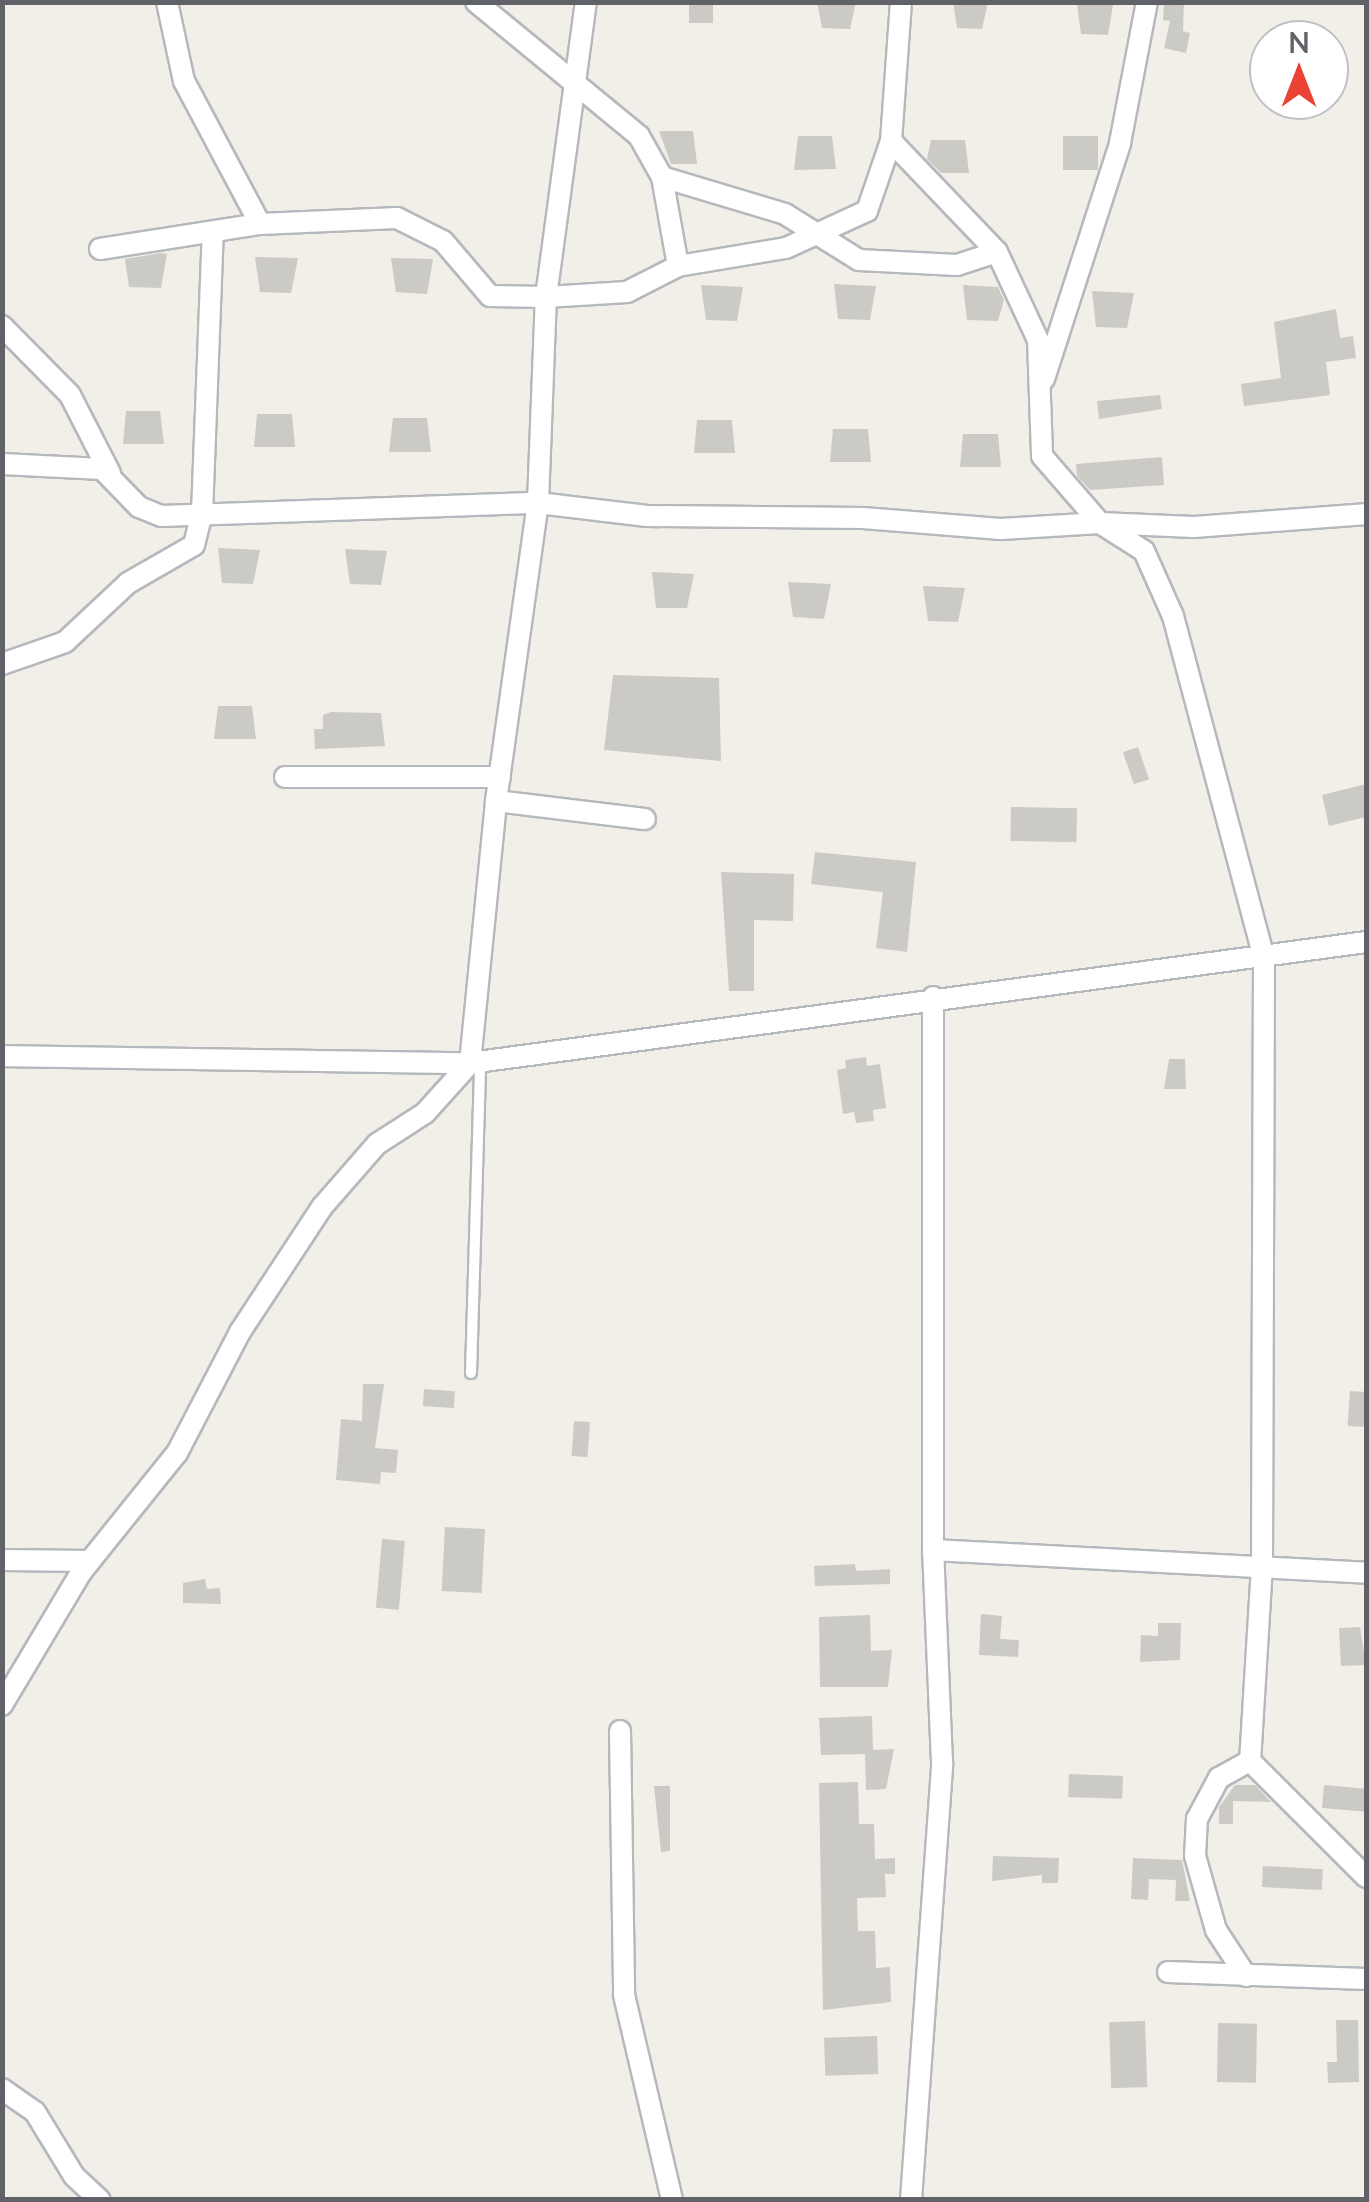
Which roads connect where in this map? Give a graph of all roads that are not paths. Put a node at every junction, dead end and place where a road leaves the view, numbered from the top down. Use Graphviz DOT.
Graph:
graph roads {
  1 [pos="166,2"];
  2 [pos="476,2"];
  3 [pos="586,2"];
  4 [pos="901,2"];
  5 [pos="1147,2"];
  6 [pos="580,87"];
  7 [pos="891,140"];
  8 [pos="662,176"];
  9 [pos="260,224"];
  10 [pos="810,232"];
  11 [pos="213,233"];
  12 [pos="100,249"];
  13 [pos="997,252"];
  14 [pos="678,266"];
  15 [pos="546,297"];
  16 [pos="2,326"];
  17 [pos="1038,395"];
  18 [pos="2,464"];
  19 [pos="110,473"];
  20 [pos="538,503"];
  21 [pos="202,514"];
  22 [pos="1366,514"];
  23 [pos="1100,523"];
  24 [pos="2,664"];
  25 [pos="285,777"];
  26 [pos="500,777"];
  27 [pos="496,800"];
  28 [pos="645,818"];
  29 [pos="1366,942"];
  30 [pos="1264,958"];
  31 [pos="933,997"];
  32 [pos="2,1056"];
  33 [pos="475,1062"];
  34 [pos="471,1373"];
  35 [pos="933,1550"];
  36 [pos="2,1560"];
  37 [pos="90,1561"];
  38 [pos="1262,1566"];
  39 [pos="1366,1574"];
  40 [pos="2,1704"];
  41 [pos="620,1732"];
  42 [pos="1250,1761"];
  43 [pos="1366,1877"];
  44 [pos="1168,1972"];
  45 [pos="1246,1976"];
  46 [pos="1366,1979"];
  47 [pos="2,2089"];
  48 [pos="100,2200"];
  49 [pos="672,2200"];
  50 [pos="910,2200"];
  1 -- 9 [label="street"];
  2 -- 6 [label="street"];
  3 -- 6 [label="street"];
  4 -- 7 [label="street"];
  5 -- 17 [label="street"];
  6 -- 8 [label="street"];
  6 -- 15 [label="street"];
  7 -- 10 [label="street"];
  7 -- 13 [label="street"];
  8 -- 10 [label="street"];
  8 -- 14 [label="street"];
  9 -- 11 [label="street"];
  9 -- 15 [label="street"];
  10 -- 13 [label="street"];
  10 -- 14 [label="street"];
  11 -- 12 [label="street"];
  11 -- 21 [label="street"];
  13 -- 17 [label="street"];
  14 -- 15 [label="street"];
  15 -- 20 [label="street"];
  16 -- 19 [label="street"];
  17 -- 23 [label="street"];
  18 -- 19 [label="street"];
  19 -- 21 [label="street"];
  20 -- 21 [label="street"];
  20 -- 23 [label="street"];
  20 -- 26 [label="street"];
  21 -- 24 [label="street"];
  22 -- 23 [label="street"];
  23 -- 30 [label="street"];
  25 -- 26 [label="street"];
  26 -- 27 [label="street"];
  27 -- 28 [label="street"];
  27 -- 33 [label="street"];
  29 -- 30 [label="street"];
  30 -- 31 [label="street"];
  30 -- 38 [label="street"];
  31 -- 33 [label="street"];
  31 -- 35 [label="street"];
  32 -- 33 [label="street"];
  33 -- 34 [label="lane"];
  33 -- 37 [label="street"];
  35 -- 38 [label="street"];
  35 -- 50 [label="street"];
  36 -- 37 [label="street"];
  37 -- 40 [label="street"];
  38 -- 39 [label="street"];
  38 -- 42 [label="street"];
  41 -- 49 [label="street"];
  42 -- 43 [label="street"];
  42 -- 45 [label="street"];
  44 -- 45 [label="street"];
  45 -- 46 [label="street"];
  47 -- 48 [label="street"];
}
